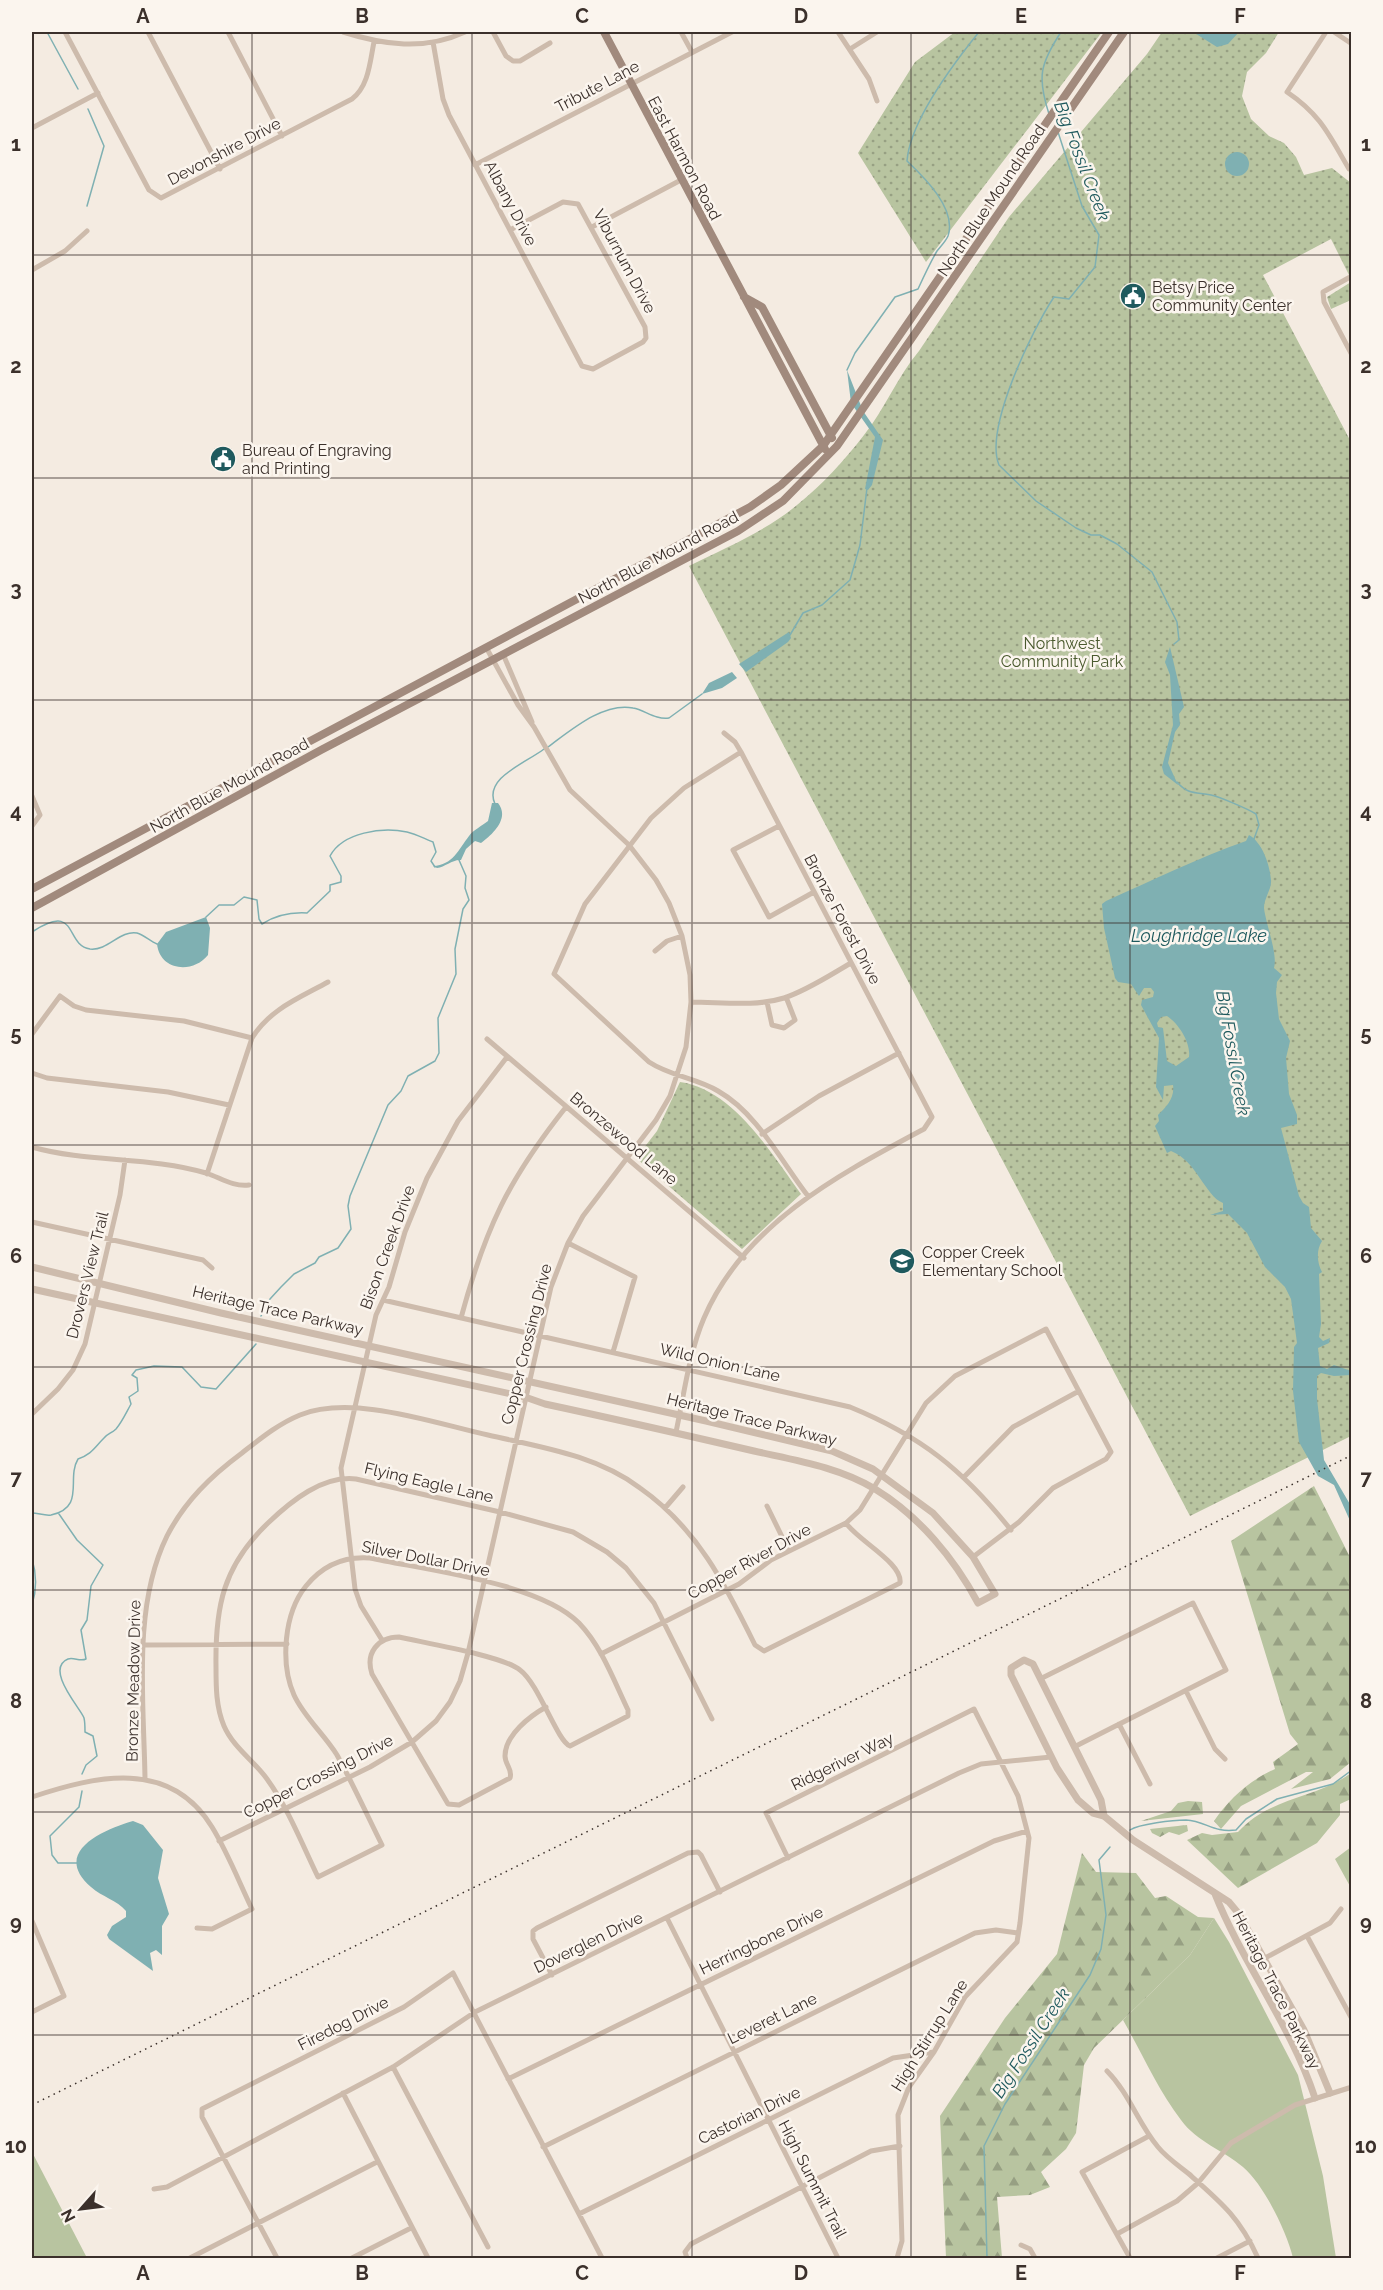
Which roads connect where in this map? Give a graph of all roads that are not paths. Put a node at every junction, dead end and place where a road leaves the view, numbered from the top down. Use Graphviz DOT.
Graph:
graph roads {
  1 [pos="65,32"];
  2 [pos="148,32"];
  3 [pos="228,32"];
  4 [pos="343,32"];
  5 [pos="465,32"];
  6 [pos="494,32"];
  7 [pos="604,32"];
  8 [pos="681,32"];
  9 [pos="732,32"];
  10 [pos="838,32"];
  11 [pos="877,32"];
  12 [pos="1109,32"];
  13 [pos="1124,32"];
  14 [pos="1326,32"];
  15 [pos="1334,32"];
  16 [pos="374,42"];
  17 [pos="433,42"];
  18 [pos="550,43"];
  19 [pos="1352,44"];
  20 [pos="850,49"];
  21 [pos="692,52"];
  22 [pos="631,84"];
  23 [pos="98,93"];
  24 [pos="877,101"];
  25 [pos="32,128"];
  26 [pos="282,136"];
  27 [pos="475,165"];
  28 [pos="1352,168"];
  29 [pos="220,169"];
  30 [pos="681,180"];
  31 [pos="592,227"];
  32 [pos="510,230"];
  33 [pos="87,231"];
  34 [pos="32,270"];
  35 [pos="1352,276"];
  36 [pos="743,297"];
  37 [pos="1352,355"];
  38 [pos="585,368"];
  39 [pos="830,436"];
  40 [pos="824,446"];
  41 [pos="837,446"];
  42 [pos="828,457"];
  43 [pos="487,649"];
  44 [pos="503,654"];
  45 [pos="493,659"];
  46 [pos="534,726"];
  47 [pos="724,733"];
  48 [pos="741,752"];
  49 [pos="32,796"];
  50 [pos="32,826"];
  51 [pos="779,826"];
  52 [pos="628,845"];
  53 [pos="32,889"];
  54 [pos="814,892"];
  55 [pos="32,908"];
  56 [pos="682,936"];
  57 [pos="655,951"];
  58 [pos="851,963"];
  59 [pos="328,982"];
  60 [pos="786,998"];
  61 [pos="691,1002"];
  62 [pos="767,1002"];
  63 [pos="32,1034"];
  64 [pos="252,1038"];
  65 [pos="487,1039"];
  66 [pos="898,1053"];
  67 [pos="507,1057"];
  68 [pos="32,1073"];
  69 [pos="678,1074"];
  70 [pos="229,1105"];
  71 [pos="566,1107"];
  72 [pos="762,1134"];
  73 [pos="32,1148"];
  74 [pos="626,1158"];
  75 [pos="125,1160"];
  76 [pos="207,1174"];
  77 [pos="249,1185"];
  78 [pos="808,1196"];
  79 [pos="32,1222"];
  80 [pos="110,1239"];
  81 [pos="568,1243"];
  82 [pos="744,1257"];
  83 [pos="32,1267"];
  84 [pos="212,1268"];
  85 [pos="100,1282"];
  86 [pos="32,1289"];
  87 [pos="383,1300"];
  88 [pos="95,1303"];
  89 [pos="461,1318"];
  90 [pos="539,1335"];
  91 [pos="370,1345"];
  92 [pos="613,1352"];
  93 [pos="366,1363"];
  94 [pos="690,1369"];
  95 [pos="528,1382"];
  96 [pos="1079,1391"];
  97 [pos="525,1397"];
  98 [pos="355,1407"];
  99 [pos="32,1414"];
  100 [pos="680,1415"];
  101 [pos="676,1432"];
  102 [pos="908,1433"];
  103 [pos="515,1441"];
  104 [pos="882,1475"];
  105 [pos="964,1477"];
  106 [pos="341,1479"];
  107 [pos="683,1487"];
  108 [pos="874,1488"];
  109 [pos="766,1506"];
  110 [pos="665,1508"];
  111 [pos="500,1512"];
  112 [pos="846,1523"];
  113 [pos="1011,1530"];
  114 [pos="789,1551"];
  115 [pos="973,1557"];
  116 [pos="350,1558"];
  117 [pos="484,1582"];
  118 [pos="728,1590"];
  119 [pos="664,1622"];
  120 [pos="382,1640"];
  121 [pos="287,1644"];
  122 [pos="215,1645"];
  123 [pos="144,1646"];
  124 [pos="468,1653"];
  125 [pos="601,1654"];
  126 [pos="1041,1679"];
  127 [pos="1186,1691"];
  128 [pos="546,1707"];
  129 [pos="974,1709"];
  130 [pos="712,1719"];
  131 [pos="1119,1724"];
  132 [pos="412,1742"];
  133 [pos="1074,1747"];
  134 [pos="1051,1757"];
  135 [pos="1225,1759"];
  136 [pos="1001,1762"];
  137 [pos="349,1777"];
  138 [pos="145,1779"];
  139 [pos="1150,1784"];
  140 [pos="32,1797"];
  141 [pos="284,1809"];
  142 [pos="1104,1816"];
  143 [pos="1028,1831"];
  144 [pos="219,1841"];
  145 [pos="788,1858"];
  146 [pos="318,1876"];
  147 [pos="720,1892"];
  148 [pos="1215,1894"];
  149 [pos="1341,1909"];
  150 [pos="667,1918"];
  151 [pos="32,1926"];
  152 [pos="197,1928"];
  153 [pos="1018,1933"];
  154 [pos="1307,1936"];
  155 [pos="1265,1958"];
  156 [pos="552,1975"];
  157 [pos="702,1984"];
  158 [pos="32,2012"];
  159 [pos="475,2012"];
  160 [pos="1351,2014"];
  161 [pos="735,2051"];
  162 [pos="934,2052"];
  163 [pos="393,2067"];
  164 [pos="1107,2071"];
  165 [pos="508,2079"];
  166 [pos="1352,2087"];
  167 [pos="343,2093"];
  168 [pos="1330,2093"];
  169 [pos="1315,2098"];
  170 [pos="768,2120"];
  171 [pos="1149,2136"];
  172 [pos="543,2146"];
  173 [pos="900,2146"];
  174 [pos="223,2155"];
  175 [pos="377,2162"];
  176 [pos="1198,2182"];
  177 [pos="801,2186"];
  178 [pos="154,2189"];
  179 [pos="579,2214"];
  180 [pos="258,2223"];
  181 [pos="411,2228"];
  182 [pos="1117,2234"];
  183 [pos="1250,2241"];
  184 [pos="1021,2245"];
  185 [pos="488,2247"];
  186 [pos="192,2258"];
  187 [pos="277,2259"];
  188 [pos="352,2259"];
  189 [pos="428,2259"];
  190 [pos="602,2259"];
  191 [pos="687,2259"];
  192 [pos="838,2259"];
  193 [pos="897,2259"];
  194 [pos="1035,2259"];
  195 [pos="1130,2259"];
  196 [pos="1216,2259"];
  197 [pos="1258,2259"];
  1 -- 23 [label="street, Devonshire Drive"];
  2 -- 29 [label="street"];
  3 -- 26 [label="street"];
  4 -- 16 [label="street"];
  5 -- 17 [label="street"];
  6 -- 18 [label="street"];
  7 -- 22 [label="main road, East Harmon Road"];
  8 -- 21 [label="street"];
  9 -- 21 [label="street, Tribute Lane"];
  10 -- 20 [label="street"];
  11 -- 20 [label="street"];
  12 -- 39 [label="main road, North Blue Mound Road"];
  13 -- 41 [label="main road, North Blue Mound Road"];
  14 -- 28 [label="street"];
  15 -- 19 [label="street"];
  16 -- 17 [label="street"];
  16 -- 26 [label="street, Devonshire Drive"];
  17 -- 27 [label="street, Albany Drive"];
  20 -- 24 [label="street"];
  21 -- 22 [label="street, Tribute Lane"];
  22 -- 27 [label="street, Tribute Lane"];
  22 -- 30 [label="main road, East Harmon Road"];
  23 -- 25 [label="street"];
  23 -- 29 [label="street, Devonshire Drive"];
  26 -- 29 [label="street, Devonshire Drive"];
  27 -- 32 [label="street, Albany Drive"];
  30 -- 31 [label="street"];
  30 -- 36 [label="main road, East Harmon Road"];
  31 -- 32 [label="street, Viburnum Drive"];
  31 -- 38 [label="street, Viburnum Drive"];
  32 -- 38 [label="street, Albany Drive"];
  33 -- 34 [label="street"];
  35 -- 37 [label="street"];
  36 -- 39 [label="main road, East Harmon Road"];
  36 -- 40 [label="main road, East Harmon Road"];
  39 -- 40 [label="main road, North Blue Mound Road"];
  39 -- 41 [label="main road, East Harmon Road"];
  40 -- 42 [label="main road, East Harmon Road"];
  40 -- 43 [label="main road, North Blue Mound Road"];
  41 -- 42 [label="main road, North Blue Mound Road"];
  42 -- 44 [label="main road, North Blue Mound Road"];
  43 -- 45 [label="street, Copper Crossing Drive"];
  43 -- 53 [label="main road, North Blue Mound Road"];
  44 -- 45 [label="main road, North Blue Mound Road"];
  44 -- 46 [label="street, Copper Crossing Drive"];
  45 -- 46 [label="street, Copper Crossing Drive"];
  45 -- 55 [label="main road, North Blue Mound Road"];
  46 -- 52 [label="street, Copper Crossing Drive"];
  47 -- 48 [label="street, Bronze Forest Drive"];
  48 -- 51 [label="street, Bronze Forest Drive"];
  48 -- 52 [label="street"];
  49 -- 50 [label="street"];
  51 -- 54 [label="street, Bronze Forest Drive"];
  51 -- 54 [label="street"];
  52 -- 56 [label="street, Copper Crossing Drive"];
  52 -- 69 [label="street"];
  54 -- 58 [label="street, Bronze Forest Drive"];
  56 -- 57 [label="street"];
  56 -- 61 [label="street, Copper Crossing Drive"];
  58 -- 60 [label="street"];
  58 -- 66 [label="street, Bronze Forest Drive"];
  59 -- 64 [label="street"];
  60 -- 62 [label="street"];
  60 -- 62 [label="street"];
  61 -- 62 [label="street"];
  61 -- 69 [label="street, Copper Crossing Drive"];
  63 -- 64 [label="street"];
  64 -- 70 [label="street"];
  65 -- 67 [label="street, Bronzewood Lane"];
  66 -- 72 [label="street"];
  66 -- 78 [label="street, Bronze Forest Drive"];
  67 -- 71 [label="street, Bronzewood Lane"];
  67 -- 87 [label="street, Bison Creek Drive"];
  68 -- 70 [label="street"];
  69 -- 72 [label="street"];
  69 -- 74 [label="street, Copper Crossing Drive"];
  70 -- 76 [label="street"];
  71 -- 74 [label="street, Bronzewood Lane"];
  71 -- 89 [label="street"];
  72 -- 78 [label="street"];
  73 -- 75 [label="street"];
  74 -- 81 [label="street, Copper Crossing Drive"];
  74 -- 82 [label="street, Bronzewood Lane"];
  75 -- 76 [label="street"];
  75 -- 80 [label="street, Drovers View Trail"];
  76 -- 77 [label="street"];
  78 -- 82 [label="street"];
  79 -- 80 [label="street"];
  80 -- 84 [label="street"];
  80 -- 85 [label="street, Drovers View Trail"];
  81 -- 90 [label="street, Copper Crossing Drive"];
  81 -- 92 [label="street"];
  82 -- 94 [label="street"];
  83 -- 85 [label="street, Heritage Trace Parkway"];
  85 -- 88 [label="street, Drovers View Trail"];
  85 -- 91 [label="street, Heritage Trace Parkway"];
  86 -- 88 [label="street, Heritage Trace Parkway"];
  87 -- 89 [label="street, Wild Onion Lane"];
  87 -- 91 [label="street, Bison Creek Drive"];
  88 -- 93 [label="street, Heritage Trace Parkway"];
  88 -- 99 [label="street, Drovers View Trail"];
  89 -- 90 [label="street, Wild Onion Lane"];
  90 -- 92 [label="street, Wild Onion Lane"];
  90 -- 95 [label="street, Copper Crossing Drive"];
  91 -- 93 [label="street, Bison Creek Drive"];
  91 -- 95 [label="street, Heritage Trace Parkway"];
  92 -- 94 [label="street, Wild Onion Lane"];
  93 -- 97 [label="street, Heritage Trace Parkway"];
  93 -- 98 [label="street, Bison Creek Drive"];
  94 -- 100 [label="street"];
  94 -- 102 [label="street, Wild Onion Lane"];
  95 -- 97 [label="street, Copper Crossing Drive"];
  95 -- 100 [label="street, Heritage Trace Parkway"];
  96 -- 102 [label="street, Copper River Drive"];
  96 -- 105 [label="street"];
  96 -- 113 [label="street"];
  97 -- 101 [label="street, Heritage Trace Parkway"];
  97 -- 103 [label="street, Copper Crossing Drive"];
  98 -- 103 [label="street, Bronze Meadow Drive"];
  98 -- 106 [label="street, Bison Creek Drive"];
  98 -- 123 [label="street, Bronze Meadow Drive"];
  100 -- 101 [label="street"];
  100 -- 104 [label="street, Heritage Trace Parkway"];
  101 -- 108 [label="street, Heritage Trace Parkway"];
  102 -- 104 [label="street, Copper River Drive"];
  102 -- 105 [label="street, Wild Onion Lane"];
  103 -- 110 [label="street, Bronze Meadow Drive"];
  103 -- 111 [label="street, Copper Crossing Drive"];
  104 -- 108 [label="street, Copper River Drive"];
  104 -- 115 [label="street, Heritage Trace Parkway"];
  105 -- 113 [label="street, Wild Onion Lane"];
  106 -- 111 [label="street, Flying Eagle Lane"];
  106 -- 116 [label="street, Bison Creek Drive"];
  106 -- 122 [label="street, Flying Eagle Lane"];
  107 -- 110 [label="street"];
  108 -- 112 [label="street, Copper River Drive"];
  108 -- 115 [label="street, Heritage Trace Parkway"];
  109 -- 114 [label="street"];
  110 -- 118 [label="street, Bronze Meadow Drive"];
  111 -- 117 [label="street, Copper Crossing Drive"];
  111 -- 119 [label="street, Flying Eagle Lane"];
  112 -- 114 [label="street, Copper River Drive"];
  112 -- 118 [label="street, Bronze Meadow Drive"];
  113 -- 115 [label="street"];
  114 -- 118 [label="street, Copper River Drive"];
  116 -- 117 [label="street, Silver Dollar Drive"];
  116 -- 120 [label="street, Bison Creek Drive"];
  116 -- 121 [label="street, Silver Dollar Drive"];
  117 -- 124 [label="street, Copper Crossing Drive"];
  117 -- 125 [label="street, Silver Dollar Drive"];
  118 -- 119 [label="street, Copper River Drive"];
  119 -- 125 [label="street, Copper River Drive"];
  119 -- 130 [label="street, Flying Eagle Lane"];
  120 -- 124 [label="street"];
  120 -- 132 [label="street"];
  121 -- 122 [label="street"];
  121 -- 137 [label="street, Silver Dollar Drive"];
  122 -- 123 [label="street"];
  122 -- 141 [label="street, Flying Eagle Lane"];
  123 -- 138 [label="street, Bronze Meadow Drive"];
  124 -- 128 [label="street"];
  124 -- 132 [label="street, Copper Crossing Drive"];
  125 -- 128 [label="street, Silver Dollar Drive"];
  126 -- 127 [label="street"];
  126 -- 133 [label="street, Heritage Trace Parkway"];
  126 -- 134 [label="street, Heritage Trace Parkway"];
  127 -- 131 [label="street"];
  127 -- 135 [label="street"];
  128 -- 132 [label="street"];
  129 -- 136 [label="street, High Stirrup Lane"];
  129 -- 145 [label="street, Ridgeriver Way"];
  131 -- 133 [label="street"];
  131 -- 139 [label="street"];
  132 -- 137 [label="street, Copper Crossing Drive"];
  133 -- 142 [label="street, Heritage Trace Parkway"];
  134 -- 136 [label="street, Doverglen Drive"];
  134 -- 142 [label="street, Heritage Trace Parkway"];
  136 -- 143 [label="street, High Stirrup Lane"];
  136 -- 145 [label="street, Doverglen Drive"];
  137 -- 141 [label="street, Copper Crossing Drive"];
  137 -- 146 [label="street, Silver Dollar Drive"];
  138 -- 140 [label="street"];
  138 -- 144 [label="street"];
  141 -- 144 [label="street, Copper Crossing Drive"];
  141 -- 146 [label="street, Flying Eagle Lane"];
  142 -- 148 [label="street, Heritage Trace Parkway"];
  143 -- 153 [label="street, High Stirrup Lane"];
  143 -- 157 [label="street, Herringbone Drive"];
  144 -- 152 [label="street"];
  145 -- 147 [label="street, Doverglen Drive"];
  147 -- 150 [label="street, Doverglen Drive"];
  147 -- 156 [label="street"];
  148 -- 155 [label="street, Heritage Trace Parkway"];
  148 -- 169 [label="street, Heritage Trace Parkway"];
  149 -- 154 [label="street"];
  150 -- 156 [label="street, Doverglen Drive"];
  150 -- 157 [label="street, High Summit Trail"];
  151 -- 158 [label="street"];
  153 -- 161 [label="street, Leveret Lane"];
  153 -- 162 [label="street, High Stirrup Lane"];
  154 -- 155 [label="street"];
  154 -- 160 [label="street"];
  155 -- 168 [label="street, Heritage Trace Parkway"];
  156 -- 159 [label="street, Doverglen Drive"];
  157 -- 161 [label="street, High Summit Trail"];
  157 -- 165 [label="street, Herringbone Drive"];
  159 -- 163 [label="street, Doverglen Drive"];
  159 -- 165 [label="street"];
  159 -- 174 [label="street, Firedog Drive"];
  161 -- 170 [label="street, High Summit Trail"];
  161 -- 172 [label="street, Leveret Lane"];
  162 -- 170 [label="street, Castorian Drive"];
  162 -- 173 [label="street, High Stirrup Lane"];
  163 -- 167 [label="street, Doverglen Drive"];
  163 -- 185 [label="street"];
  164 -- 171 [label="street"];
  165 -- 172 [label="street"];
  166 -- 168 [label="street"];
  167 -- 174 [label="street, Doverglen Drive"];
  167 -- 175 [label="street"];
  168 -- 169 [label="street"];
  169 -- 176 [label="street"];
  170 -- 177 [label="street, High Summit Trail"];
  170 -- 179 [label="street, Castorian Drive"];
  171 -- 176 [label="street"];
  171 -- 182 [label="street"];
  172 -- 179 [label="street"];
  173 -- 177 [label="street"];
  173 -- 193 [label="street, High Stirrup Lane"];
  174 -- 178 [label="street, Doverglen Drive"];
  174 -- 180 [label="street"];
  175 -- 180 [label="street"];
  175 -- 181 [label="street"];
  176 -- 182 [label="street"];
  176 -- 183 [label="street"];
  177 -- 191 [label="street"];
  177 -- 192 [label="street, High Summit Trail"];
  179 -- 190 [label="street"];
  180 -- 186 [label="street"];
  180 -- 187 [label="street"];
  181 -- 188 [label="street"];
  181 -- 189 [label="street"];
  182 -- 195 [label="street"];
  183 -- 196 [label="street"];
  183 -- 197 [label="street"];
  184 -- 194 [label="street"];
}
